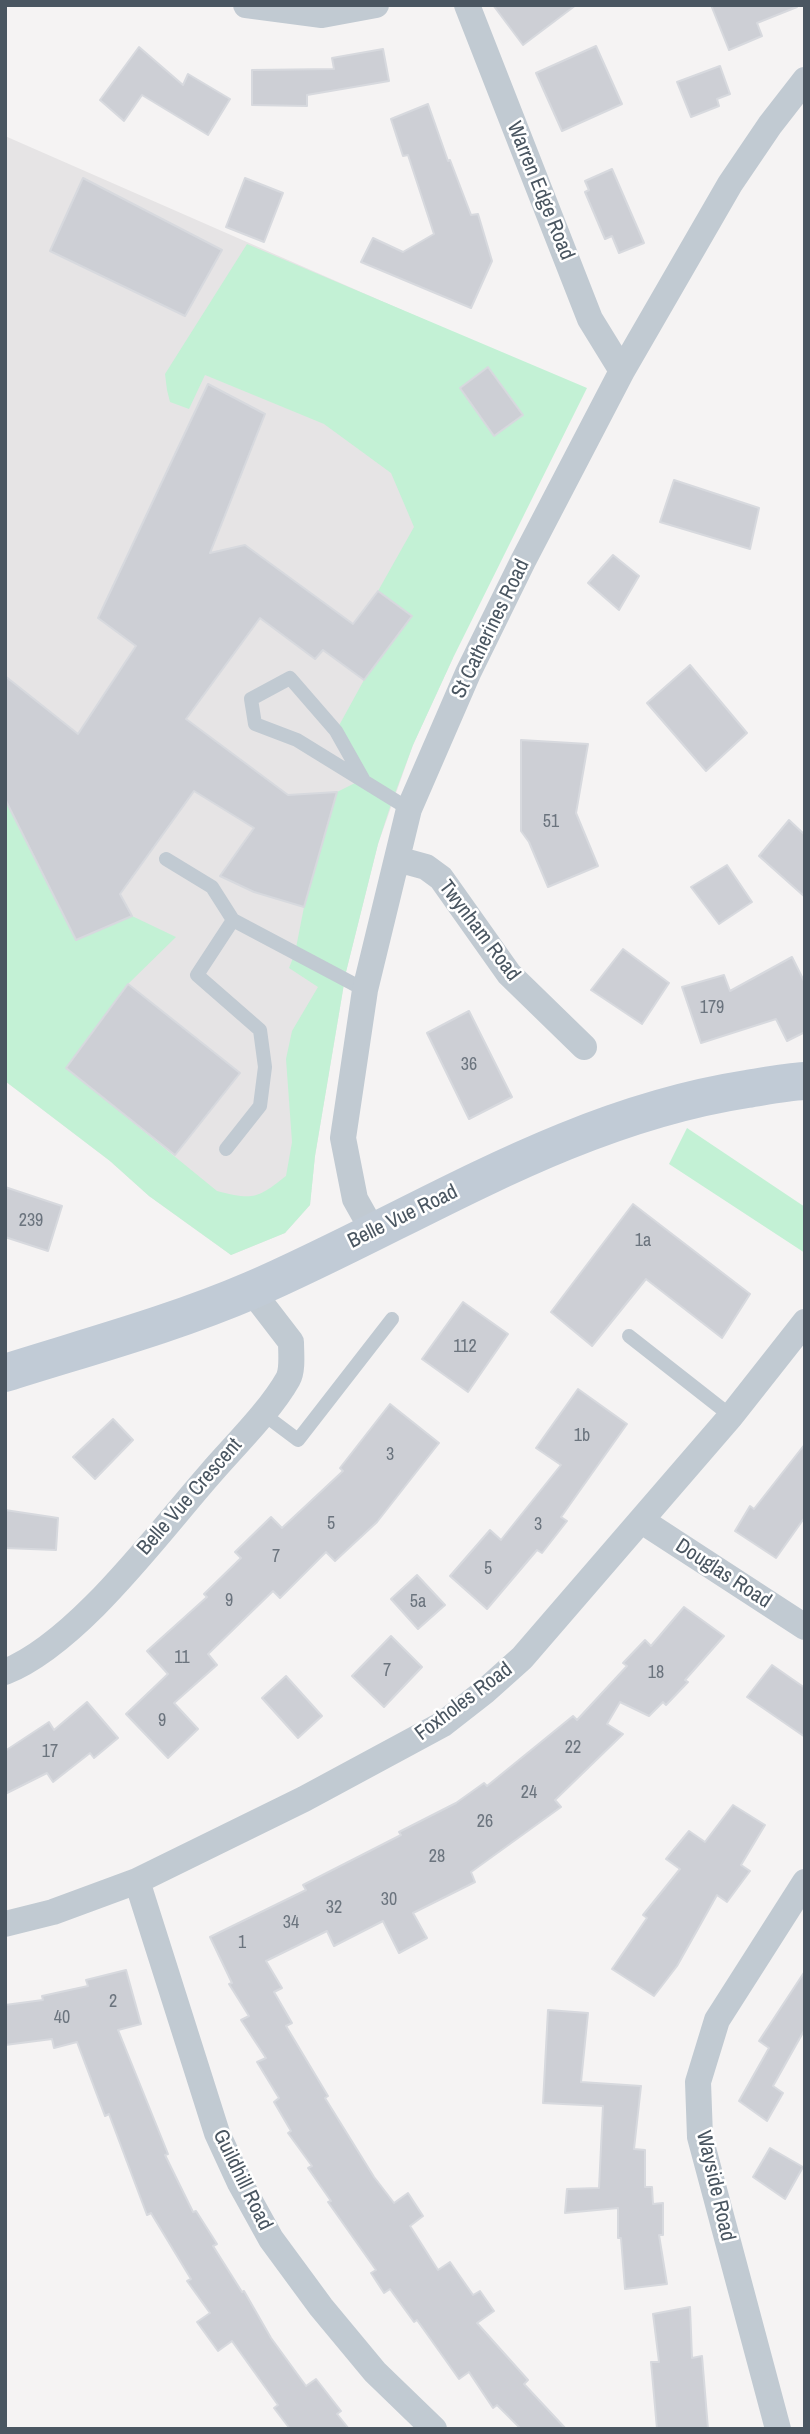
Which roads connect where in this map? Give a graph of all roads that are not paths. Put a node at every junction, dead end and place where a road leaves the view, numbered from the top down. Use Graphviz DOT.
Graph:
graph roads {
  1 [pos="246,5"];
  2 [pos="376,5"];
  3 [pos="467,5"];
  4 [pos="805,80"];
  5 [pos="622,371"];
  6 [pos="363,779"];
  7 [pos="409,809"];
  8 [pos="166,859"];
  9 [pos="397,859"];
  10 [pos="233,919"];
  11 [pos="365,990"];
  12 [pos="584,1047"];
  13 [pos="805,1081"];
  14 [pos="226,1149"];
  15 [pos="373,1231"];
  16 [pos="251,1290"];
  17 [pos="392,1319"];
  18 [pos="805,1322"];
  19 [pos="629,1336"];
  20 [pos="5,1373"];
  21 [pos="262,1413"];
  22 [pos="731,1416"];
  23 [pos="642,1521"];
  24 [pos="805,1627"];
  25 [pos="5,1672"];
  26 [pos="136,1881"];
  27 [pos="805,1882"];
  28 [pos="5,1924"];
  29 [pos="434,2429"];
  30 [pos="778,2429"];
  1 -- 2 [label="street"];
  3 -- 5 [label="street, Warren Edge Road"];
  4 -- 5 [label="street, St Catherines Road"];
  5 -- 7 [label="street, St Catherines Road"];
  6 -- 6 [label="lane"];
  6 -- 7 [label="lane"];
  7 -- 9 [label="street, St Catherines Road"];
  8 -- 10 [label="lane"];
  9 -- 11 [label="street, St Catherines Road"];
  9 -- 12 [label="street, Twynham Road"];
  10 -- 11 [label="lane"];
  10 -- 14 [label="lane"];
  11 -- 15 [label="street, St Catherines Road"];
  13 -- 15 [label="main road, Belle Vue Road"];
  15 -- 16 [label="main road, Belle Vue Road"];
  16 -- 20 [label="main road, Belle Vue Road"];
  16 -- 21 [label="street, Belle Vue Crescent"];
  17 -- 21 [label="lane"];
  18 -- 22 [label="street, Foxholes Road"];
  19 -- 22 [label="lane"];
  21 -- 25 [label="street, Belle Vue Crescent"];
  22 -- 23 [label="street, Foxholes Road"];
  23 -- 24 [label="street, Douglas Road"];
  23 -- 26 [label="street, Foxholes Road"];
  26 -- 28 [label="street, Foxholes Road"];
  26 -- 29 [label="street, Guildhill Road"];
  27 -- 30 [label="street, Wayside Road"];
}
